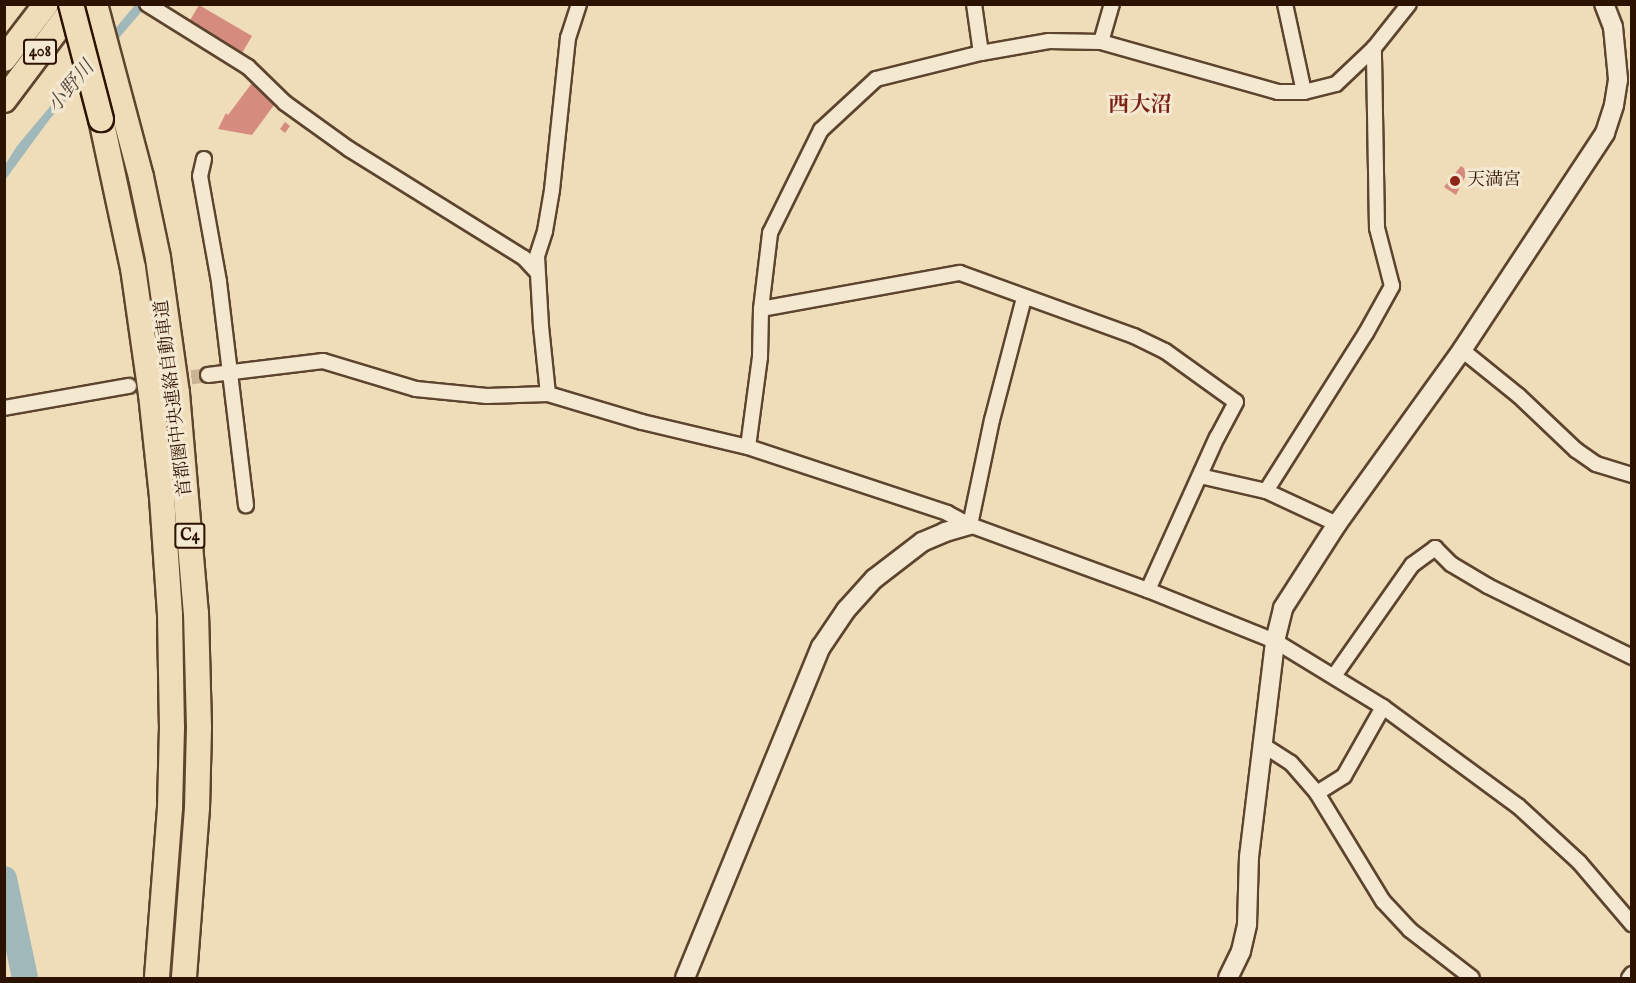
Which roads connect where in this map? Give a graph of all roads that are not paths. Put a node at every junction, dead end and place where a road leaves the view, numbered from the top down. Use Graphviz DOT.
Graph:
graph roads {
  1 [pos="46,4"];
  2 [pos="70,4"];
  3 [pos="76,4"];
  4 [pos="95,4"];
  5 [pos="579,4"];
  6 [pos="974,4"];
  7 [pos="1112,4"];
  8 [pos="1285,4"];
  9 [pos="1408,4"];
  10 [pos="1604,4"];
  11 [pos="149,6"];
  12 [pos="1101,42"];
  13 [pos="1374,48"];
  14 [pos="981,53"];
  15 [pos="4,59"];
  16 [pos="1304,92"];
  17 [pos="4,100"];
  18 [pos="204,159"];
  19 [pos="536,272"];
  20 [pos="1024,298"];
  21 [pos="761,309"];
  22 [pos="1462,351"];
  23 [pos="230,372"];
  24 [pos="208,375"];
  25 [pos="129,386"];
  26 [pos="548,394"];
  27 [pos="4,408"];
  28 [pos="748,447"];
  29 [pos="1632,475"];
  30 [pos="1200,476"];
  31 [pos="1266,491"];
  32 [pos="246,505"];
  33 [pos="1338,524"];
  34 [pos="970,525"];
  35 [pos="1148,590"];
  36 [pos="1275,641"];
  37 [pos="1632,657"];
  38 [pos="1334,676"];
  39 [pos="1383,707"];
  40 [pos="1263,745"];
  41 [pos="1317,793"];
  42 [pos="1632,924"];
  43 [pos="1632,974"];
  44 [pos="157,978"];
  45 [pos="184,978"];
  46 [pos="686,978"];
  47 [pos="1228,978"];
  48 [pos="1472,978"];
  49 [pos="1629,978"];
  1 -- 15 [label="highway, 408"];
  2 -- 44 [label="highway, 首都圏中央連絡自動車道 / C4, bridge"];
  3 -- 17 [label="highway, 408"];
  4 -- 45 [label="highway, 首都圏中央連絡自動車道 / C4"];
  5 -- 19 [label="street"];
  6 -- 14 [label="street"];
  7 -- 12 [label="street"];
  8 -- 16 [label="street"];
  9 -- 13 [label="street"];
  10 -- 22 [label="street"];
  11 -- 19 [label="street"];
  12 -- 14 [label="street"];
  12 -- 16 [label="street"];
  13 -- 16 [label="street"];
  13 -- 31 [label="street"];
  14 -- 21 [label="street"];
  18 -- 23 [label="street"];
  19 -- 26 [label="street"];
  20 -- 21 [label="street"];
  20 -- 30 [label="street"];
  20 -- 34 [label="street"];
  21 -- 28 [label="street"];
  22 -- 29 [label="street"];
  22 -- 33 [label="street"];
  23 -- 24 [label="street"];
  23 -- 26 [label="street"];
  23 -- 32 [label="street"];
  25 -- 27 [label="street"];
  26 -- 28 [label="street"];
  28 -- 34 [label="street"];
  30 -- 31 [label="street"];
  30 -- 35 [label="street"];
  31 -- 33 [label="street"];
  33 -- 36 [label="street"];
  34 -- 35 [label="street"];
  34 -- 46 [label="street"];
  35 -- 36 [label="street"];
  36 -- 38 [label="street"];
  36 -- 40 [label="street"];
  37 -- 38 [label="street"];
  38 -- 39 [label="street"];
  39 -- 41 [label="street"];
  39 -- 42 [label="street"];
  40 -- 41 [label="street"];
  40 -- 47 [label="street"];
  41 -- 48 [label="street"];
  43 -- 49 [label="street"];
}
